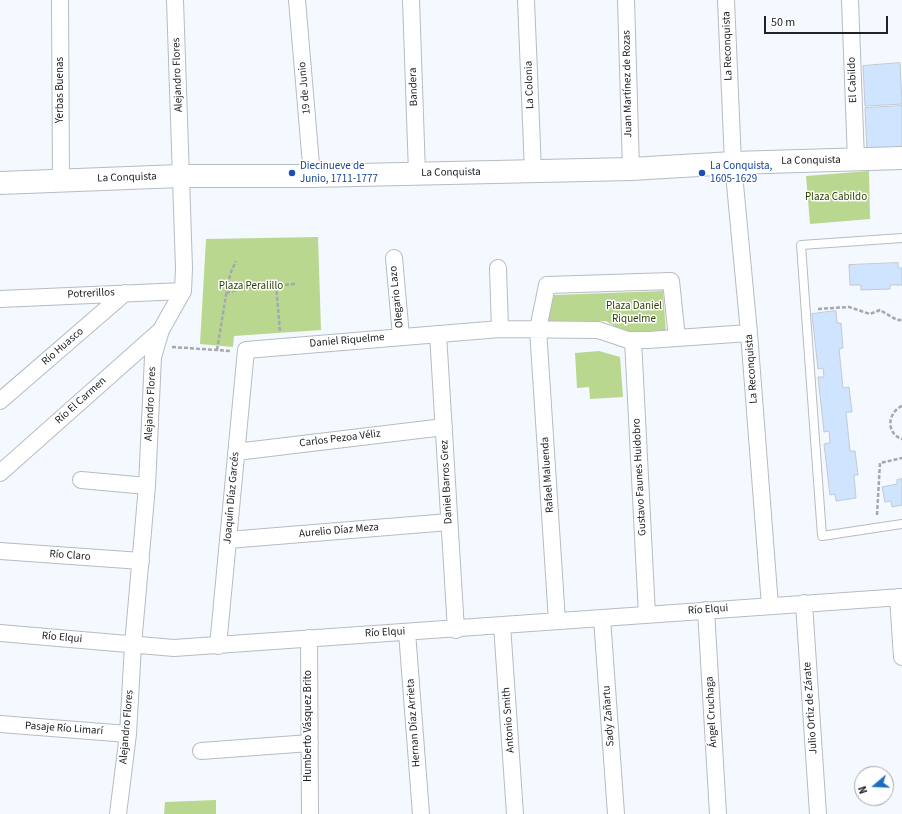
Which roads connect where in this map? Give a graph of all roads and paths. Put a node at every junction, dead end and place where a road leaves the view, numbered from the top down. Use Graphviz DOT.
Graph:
graph roads {
  1 [pos="60,0"];
  2 [pos="175,0"];
  3 [pos="297,0"];
  4 [pos="411,0"];
  5 [pos="526,0"];
  6 [pos="626,0"];
  7 [pos="726,0"];
  8 [pos="850,0"];
  9 [pos="902,158"];
  10 [pos="856,160"];
  11 [pos="733,163"];
  12 [pos="631,169"];
  13 [pos="533,171"];
  14 [pos="417,173"];
  15 [pos="180,176"];
  16 [pos="312,176"];
  17 [pos="61,181"];
  18 [pos="0,183"];
  19 [pos="902,238"];
  20 [pos="394,258"];
  21 [pos="236,261"];
  22 [pos="498,268"];
  23 [pos="295,284"];
  24 [pos="276,285"];
  25 [pos="183,291"];
  26 [pos="125,292"];
  27 [pos="226,293"];
  28 [pos="0,300"];
  29 [pos="805,310"];
  30 [pos="902,320"];
  31 [pos="500,329"];
  32 [pos="538,329"];
  33 [pos="161,330"];
  34 [pos="749,333"];
  35 [pos="438,334"];
  36 [pos="401,336"];
  37 [pos="677,338"];
  38 [pos="633,340"];
  39 [pos="156,346"];
  40 [pos="281,347"];
  41 [pos="217,350"];
  42 [pos="246,350"];
  43 [pos="0,401"];
  44 [pos="902,406"];
  45 [pos="444,427"];
  46 [pos="902,439"];
  47 [pos="236,452"];
  48 [pos="902,458"];
  49 [pos="0,473"];
  50 [pos="81,480"];
  51 [pos="147,486"];
  52 [pos="449,522"];
  53 [pos="902,524"];
  54 [pos="876,528"];
  55 [pos="228,540"];
  56 [pos="0,551"];
  57 [pos="141,561"];
  58 [pos="900,597"];
  59 [pos="804,603"];
  60 [pos="770,606"];
  61 [pos="706,610"];
  62 [pos="647,614"];
  63 [pos="602,618"];
  64 [pos="557,621"];
  65 [pos="502,625"];
  66 [pos="456,630"];
  67 [pos="407,632"];
  68 [pos="0,633"];
  69 [pos="309,638"];
  70 [pos="133,645"];
  71 [pos="218,646"];
  72 [pos="902,657"];
  73 [pos="0,724"];
  74 [pos="128,734"];
  75 [pos="310,743"];
  76 [pos="201,751"];
  77 [pos="118,814"];
  78 [pos="310,814"];
  79 [pos="421,814"];
  80 [pos="515,814"];
  81 [pos="616,814"];
  82 [pos="718,814"];
  83 [pos="818,814"];
  1 -- 17 [label="street, Yerbas Buenas"];
  2 -- 15 [label="street, Alejandro Flores"];
  3 -- 16 [label="street, 19 de Junio"];
  4 -- 14 [label="street, Bandera"];
  5 -- 13 [label="street, La Colonia"];
  6 -- 12 [label="street, Juan Martínez de Rozas"];
  7 -- 11 [label="street, La Reconquista"];
  8 -- 10 [label="street, El Cabildo"];
  9 -- 10 [label="street, La Conquista"];
  10 -- 11 [label="street, La Conquista"];
  11 -- 12 [label="street, La Conquista"];
  11 -- 34 [label="street, La Reconquista"];
  12 -- 13 [label="street, La Conquista"];
  13 -- 14 [label="street, La Conquista"];
  14 -- 16 [label="street, La Conquista"];
  15 -- 16 [label="street, La Conquista"];
  15 -- 17 [label="street, La Conquista"];
  15 -- 25 [label="street, Alejandro Flores"];
  17 -- 18 [label="street, La Conquista"];
  19 -- 29 [label="lane"];
  20 -- 36 [label="street, Olegario Lazo"];
  21 -- 27 [label="path"];
  22 -- 31 [label="street"];
  23 -- 24 [label="path"];
  24 -- 27 [label="path"];
  24 -- 40 [label="path"];
  25 -- 26 [label="street, Potrerillos"];
  25 -- 33 [label="street, Alejandro Flores"];
  26 -- 28 [label="street, Potrerillos"];
  26 -- 43 [label="street, Río Huasco"];
  27 -- 41 [label="path"];
  29 -- 30 [label="path"];
  29 -- 54 [label="lane"];
  31 -- 32 [label="street, Daniel Riquelme"];
  31 -- 35 [label="street, Daniel Riquelme"];
  32 -- 37 [label="street"];
  32 -- 38 [label="street, Daniel Riquelme"];
  32 -- 64 [label="street, Rafael Maluenda"];
  33 -- 39 [label="street, Alejandro Flores"];
  33 -- 49 [label="street, Río El Carmen"];
  34 -- 37 [label="street, Daniel Riquelme"];
  34 -- 60 [label="street, La Reconquista"];
  35 -- 36 [label="street, Daniel Riquelme"];
  35 -- 45 [label="street, Daniel Barros Grez"];
  36 -- 40 [label="street, Daniel Riquelme"];
  37 -- 38 [label="street, Daniel Riquelme"];
  38 -- 62 [label="street, Gustavo Faunes Huidobro"];
  39 -- 41 [label="path"];
  39 -- 51 [label="street, Alejandro Flores"];
  40 -- 42 [label="street, Daniel Riquelme"];
  41 -- 42 [label="path"];
  42 -- 47 [label="street, Joaquín Díaz Garcés"];
  44 -- 46 [label="path"];
  45 -- 47 [label="street, Carlos Pezoa Véliz"];
  45 -- 52 [label="street, Daniel Barros Grez"];
  47 -- 55 [label="street, Joaquín Díaz Garcés"];
  48 -- 54 [label="path"];
  50 -- 51 [label="street"];
  51 -- 57 [label="street, Alejandro Flores"];
  52 -- 55 [label="street, Aurelio Díaz Meza"];
  52 -- 66 [label="street, Daniel Barros Grez"];
  53 -- 54 [label="lane"];
  55 -- 71 [label="street, Joaquín Díaz Garcés"];
  56 -- 57 [label="street, Río Claro"];
  57 -- 70 [label="street, Alejandro Flores"];
  58 -- 59 [label="street"];
  58 -- 72 [label="street"];
  59 -- 60 [label="street"];
  59 -- 83 [label="street, Julio Ortiz de Zárate"];
  60 -- 61 [label="street, Río Elqui"];
  61 -- 62 [label="street, Río Elqui"];
  61 -- 82 [label="street, Ángel Cruchaga"];
  62 -- 63 [label="street, Río Elqui"];
  63 -- 64 [label="street, Río Elqui"];
  63 -- 81 [label="street, Sady Zañartu"];
  64 -- 65 [label="street, Río Elqui"];
  65 -- 66 [label="street, Río Elqui"];
  65 -- 80 [label="street, Antonio Smith"];
  66 -- 67 [label="street, Río Elqui"];
  67 -- 69 [label="street, Río Elqui"];
  67 -- 79 [label="street, Hernan Díaz Arrieta"];
  68 -- 70 [label="street, Río Elqui"];
  69 -- 71 [label="street, Río Elqui"];
  69 -- 75 [label="street, Humberto Vásquez Brito"];
  70 -- 71 [label="street, Río Elqui"];
  70 -- 74 [label="street, Alejandro Flores"];
  73 -- 74 [label="street, Pasaje Río Limarí"];
  74 -- 77 [label="street, Alejandro Flores"];
  75 -- 76 [label="street"];
  75 -- 78 [label="street, Humberto Vásquez Brito"];
}
